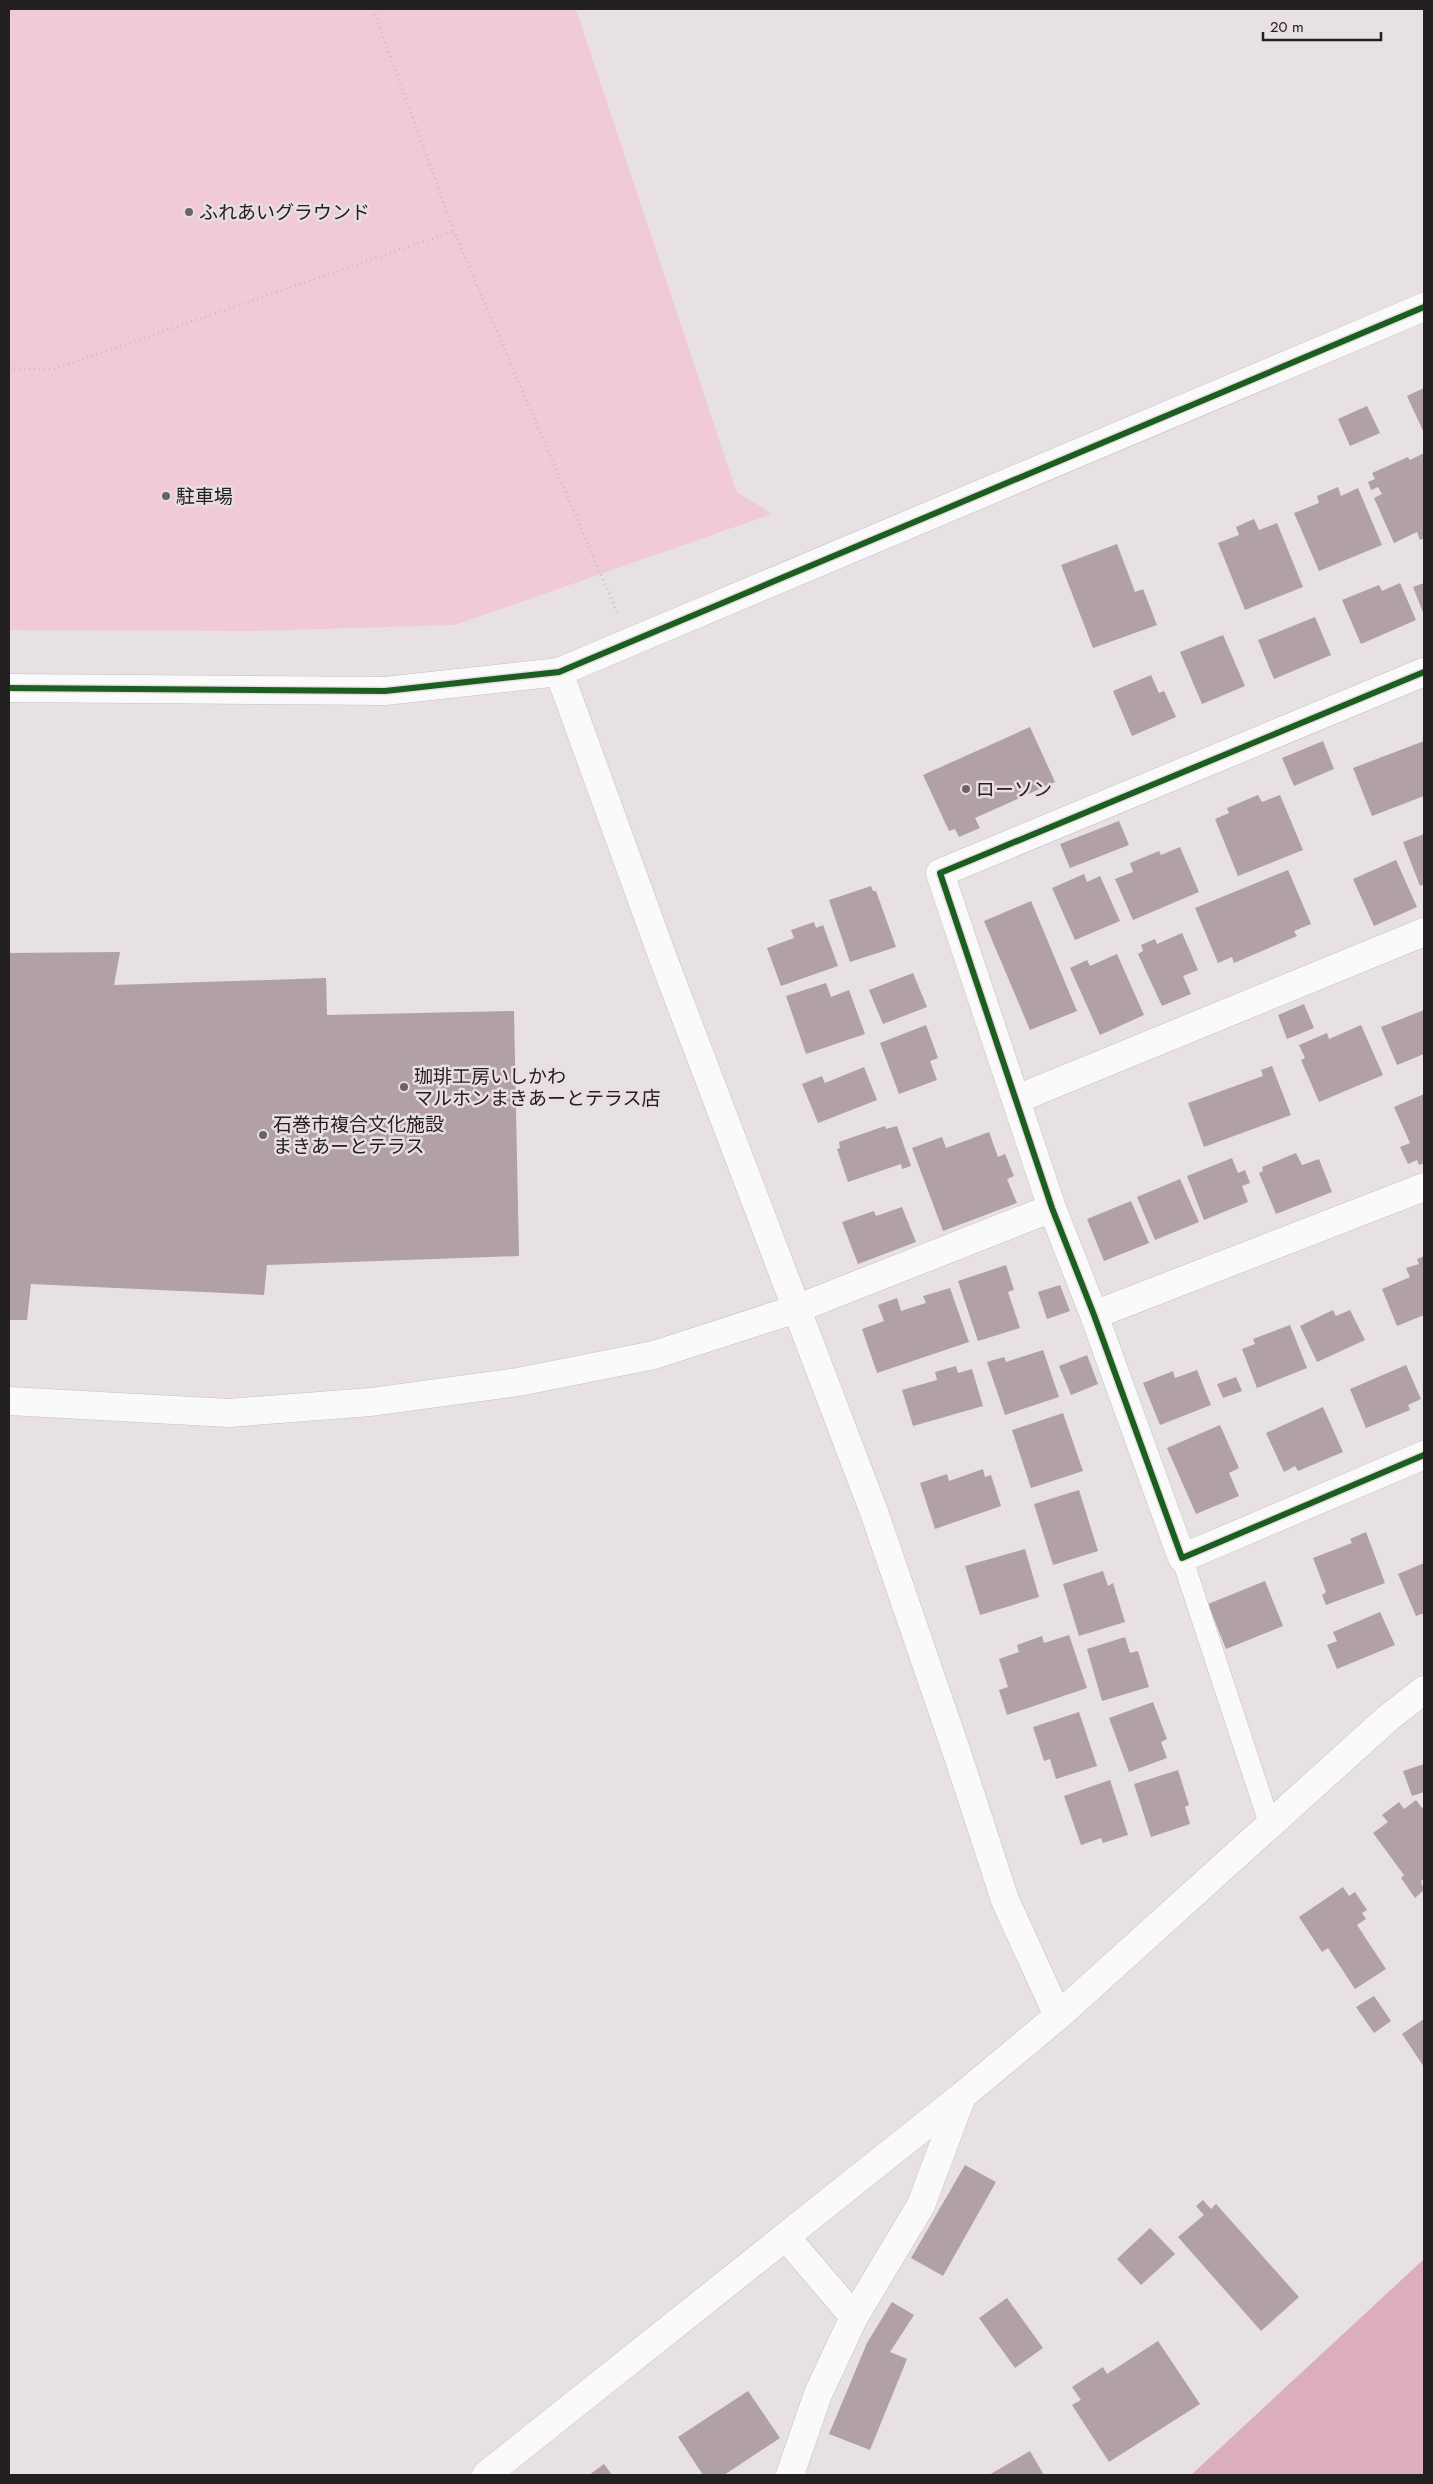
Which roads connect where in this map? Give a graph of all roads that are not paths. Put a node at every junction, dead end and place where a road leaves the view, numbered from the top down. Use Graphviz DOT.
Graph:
graph roads {
  1 [pos="1424,307"];
  2 [pos="560,672"];
  3 [pos="1424,672"];
  4 [pos="9,688"];
  5 [pos="1424,932"];
  6 [pos="1017,1099"];
  7 [pos="1424,1187"];
  8 [pos="1052,1208"];
  9 [pos="796,1309"];
  10 [pos="1094,1315"];
  11 [pos="9,1401"];
  12 [pos="1424,1455"];
  13 [pos="1182,1558"];
  14 [pos="1423,1695"];
  15 [pos="1270,1824"];
  16 [pos="1058,2016"];
  17 [pos="962,2096"];
  18 [pos="786,2237"];
  19 [pos="854,2318"];
  20 [pos="486,2475"];
  21 [pos="790,2475"];
  1 -- 2 [label="street"];
  2 -- 4 [label="street"];
  2 -- 9 [label="street"];
  3 -- 6 [label="street"];
  5 -- 6 [label="street"];
  6 -- 8 [label="street"];
  7 -- 10 [label="street"];
  8 -- 9 [label="street"];
  8 -- 10 [label="street"];
  9 -- 11 [label="street"];
  9 -- 16 [label="street"];
  10 -- 13 [label="street"];
  12 -- 13 [label="street"];
  13 -- 15 [label="lane"];
  14 -- 15 [label="street"];
  15 -- 16 [label="street"];
  16 -- 17 [label="street"];
  17 -- 18 [label="street"];
  17 -- 19 [label="street"];
  18 -- 19 [label="street"];
  18 -- 20 [label="street"];
  19 -- 21 [label="street"];
}
